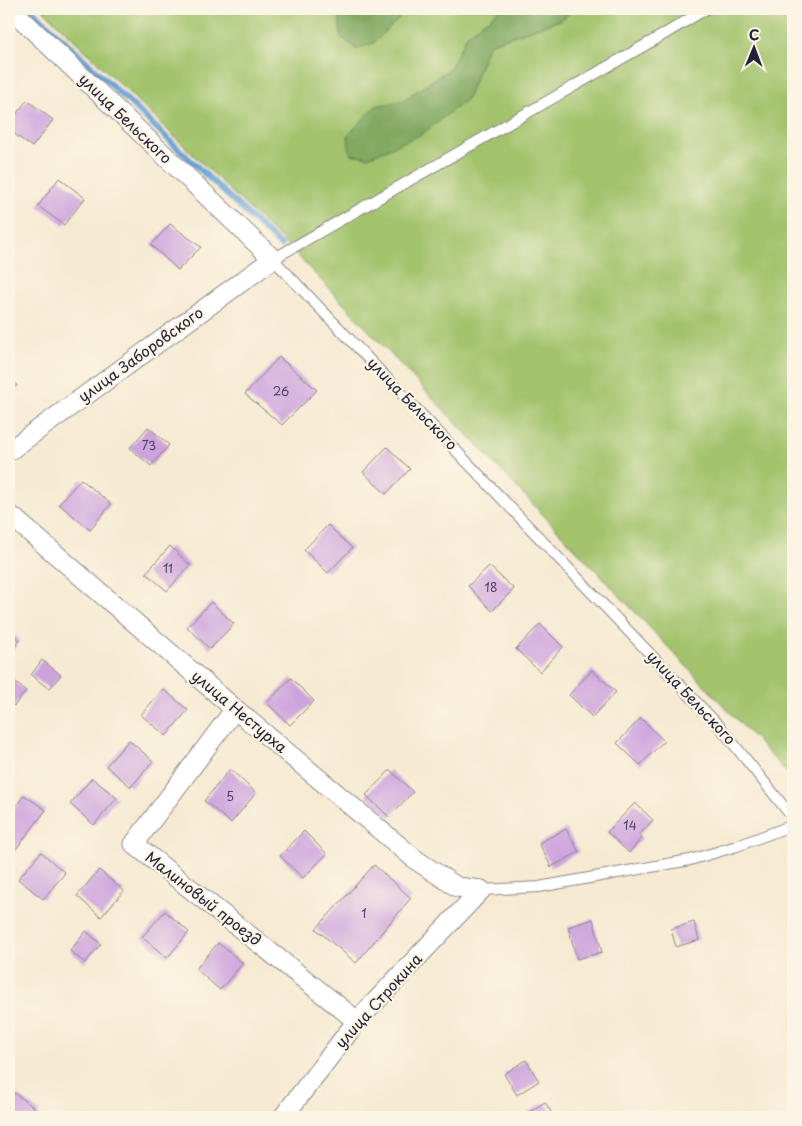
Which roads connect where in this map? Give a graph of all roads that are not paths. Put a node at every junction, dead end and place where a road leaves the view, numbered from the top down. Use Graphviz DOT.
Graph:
graph roads {
  1 [pos="11,9"];
  2 [pos="706,9"];
  3 [pos="273,259"];
  4 [pos="9,451"];
  5 [pos="9,514"];
  6 [pos="235,710"];
  7 [pos="793,818"];
  8 [pos="793,825"];
  9 [pos="481,890"];
  10 [pos="357,1021"];
  11 [pos="283,1117"];
  1 -- 3 [label="street, улица Бельского"];
  2 -- 3 [label="lane"];
  3 -- 4 [label="street, улица Заборовского"];
  3 -- 7 [label="lane, улица Бельского"];
  5 -- 6 [label="street, улица Нестурха"];
  6 -- 9 [label="street, улица Нестурха"];
  6 -- 10 [label="street, Малиновый проезд"];
  8 -- 9 [label="lane"];
  9 -- 10 [label="street, улица Строкина"];
  10 -- 11 [label="street, улица Строкина"];
}
